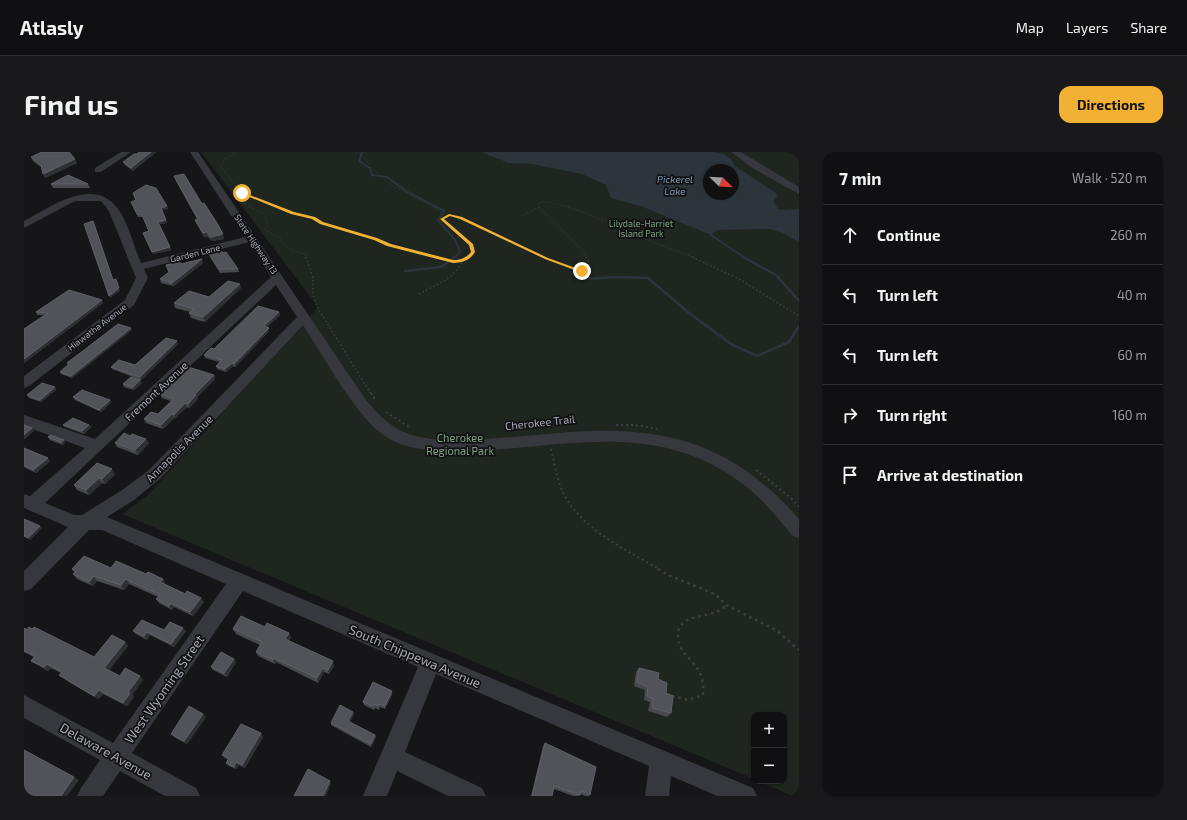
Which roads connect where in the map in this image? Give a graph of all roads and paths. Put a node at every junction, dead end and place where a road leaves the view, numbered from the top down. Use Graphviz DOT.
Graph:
graph roads {
  1 [pos="126,152"];
  2 [pos="194,152"];
  3 [pos="236,152"];
  4 [pos="356,152"];
  5 [pos="735,152"];
  6 [pos="98,170"];
  7 [pos="799,191"];
  8 [pos="243,195"];
  9 [pos="539,207"];
  10 [pos="447,216"];
  11 [pos="522,216"];
  12 [pos="24,225"];
  13 [pos="252,238"];
  14 [pos="462,261"];
  15 [pos="138,267"];
  16 [pos="278,277"];
  17 [pos="419,294"];
  18 [pos="799,316"];
  19 [pos="304,317"];
  20 [pos="24,383"];
  21 [pos="378,405"];
  22 [pos="382,408"];
  23 [pos="24,420"];
  24 [pos="612,425"];
  25 [pos="412,428"];
  26 [pos="665,430"];
  27 [pos="97,446"];
  28 [pos="550,448"];
  29 [pos="753,468"];
  30 [pos="28,502"];
  31 [pos="799,507"];
  32 [pos="84,523"];
  33 [pos="799,531"];
  34 [pos="238,581"];
  35 [pos="24,583"];
  36 [pos="726,606"];
  37 [pos="799,650"];
  38 [pos="430,663"];
  39 [pos="671,695"];
  40 [pos="24,706"];
  41 [pos="117,756"];
  42 [pos="391,757"];
  43 [pos="661,760"];
  44 [pos="89,796"];
  45 [pos="188,796"];
  46 [pos="375,796"];
  47 [pos="474,796"];
  48 [pos="657,796"];
  49 [pos="745,796"];
  1 -- 6 [label="street"];
  2 -- 13 [label="street, State Highway 13"];
  3 -- 8 [label="path"];
  4 -- 10 [label="path"];
  5 -- 7 [label="street"];
  8 -- 14 [label="path"];
  8 -- 21 [label="path"];
  9 -- 10 [label="path"];
  9 -- 11 [label="path"];
  9 -- 18 [label="path"];
  10 -- 14 [label="path"];
  12 -- 15 [label="street, Hiawatha Avenue"];
  13 -- 15 [label="street, Garden Lane"];
  13 -- 16 [label="street, State Highway 13"];
  14 -- 17 [label="path"];
  15 -- 20 [label="street, Hiawatha Avenue"];
  16 -- 19 [label="street, State Highway 13"];
  16 -- 27 [label="street, Fremont Avenue"];
  19 -- 32 [label="street, Annapolis Avenue"];
  19 -- 33 [label="street, State Highway 13"];
  22 -- 25 [label="path"];
  23 -- 27 [label="street"];
  24 -- 26 [label="path"];
  27 -- 30 [label="street, Fremont Avenue"];
  28 -- 36 [label="path"];
  29 -- 31 [label="path"];
  30 -- 32 [label="street, South Chippewa Avenue"];
  32 -- 34 [label="street, South Chippewa Avenue"];
  32 -- 35 [label="street, Annapolis Avenue"];
  34 -- 38 [label="street, South Chippewa Avenue"];
  34 -- 41 [label="street, West Wyoming Street"];
  36 -- 37 [label="path"];
  36 -- 39 [label="path"];
  38 -- 42 [label="street"];
  38 -- 43 [label="street, South Chippewa Avenue"];
  40 -- 41 [label="street, Delaware Avenue"];
  41 -- 44 [label="street, West Wyoming Street"];
  41 -- 45 [label="street, Delaware Avenue"];
  42 -- 46 [label="street"];
  42 -- 47 [label="street"];
  43 -- 48 [label="street"];
  43 -- 49 [label="street, South Chippewa Avenue"];
}
